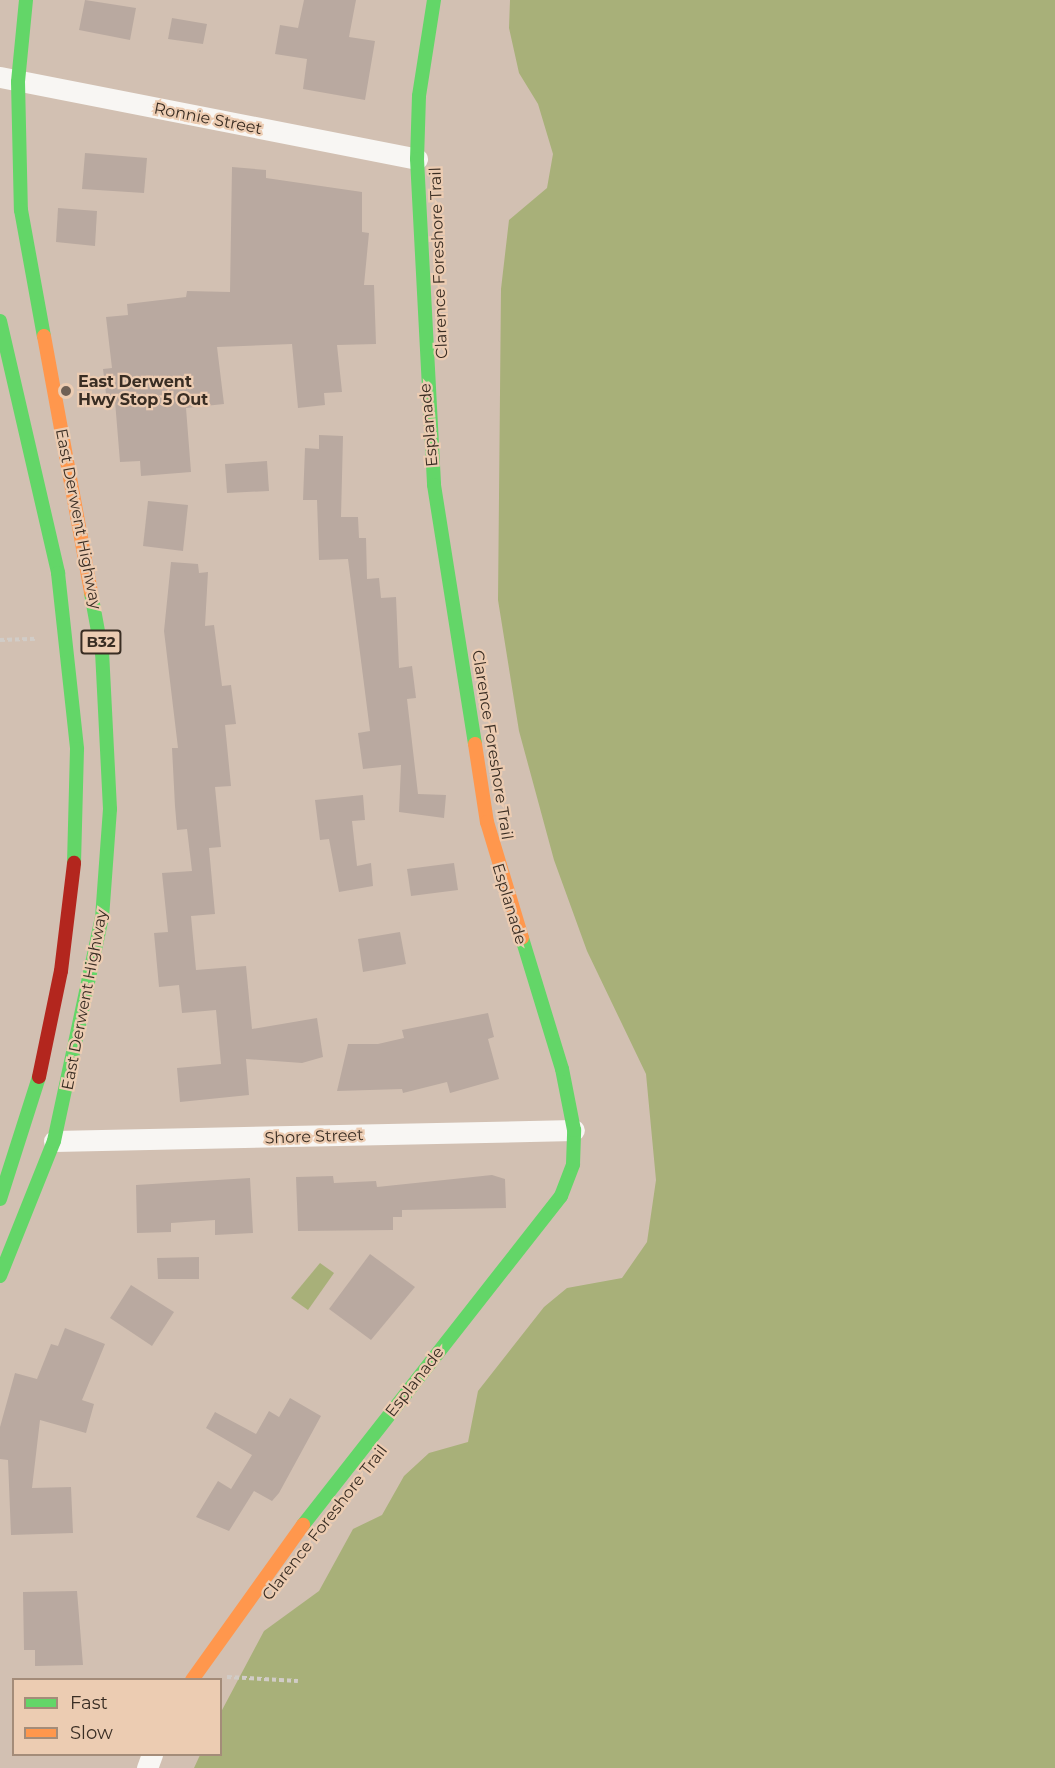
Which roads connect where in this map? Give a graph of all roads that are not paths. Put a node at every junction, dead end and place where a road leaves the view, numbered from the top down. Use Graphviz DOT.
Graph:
graph roads {
  1 [pos="26,0"];
  2 [pos="434,0"];
  3 [pos="9,80"];
  4 [pos="417,159"];
  5 [pos="0,321"];
  6 [pos="574,1130"];
  7 [pos="54,1141"];
  8 [pos="0,1199"];
  9 [pos="0,1276"];
  10 [pos="193,1678"];
  1 -- 3 [label="main road, East Derwent Highway / B32"];
  2 -- 4 [label="main road, Esplanade"];
  3 -- 4 [label="street, Ronnie Street"];
  3 -- 7 [label="main road, East Derwent Highway / B32"];
  4 -- 6 [label="main road, Esplanade"];
  5 -- 8 [label="main road, East Derwent Highway / B32"];
  6 -- 7 [label="street, Shore Street"];
  6 -- 10 [label="main road, Esplanade"];
  7 -- 9 [label="main road, East Derwent Highway / B32"];
}
